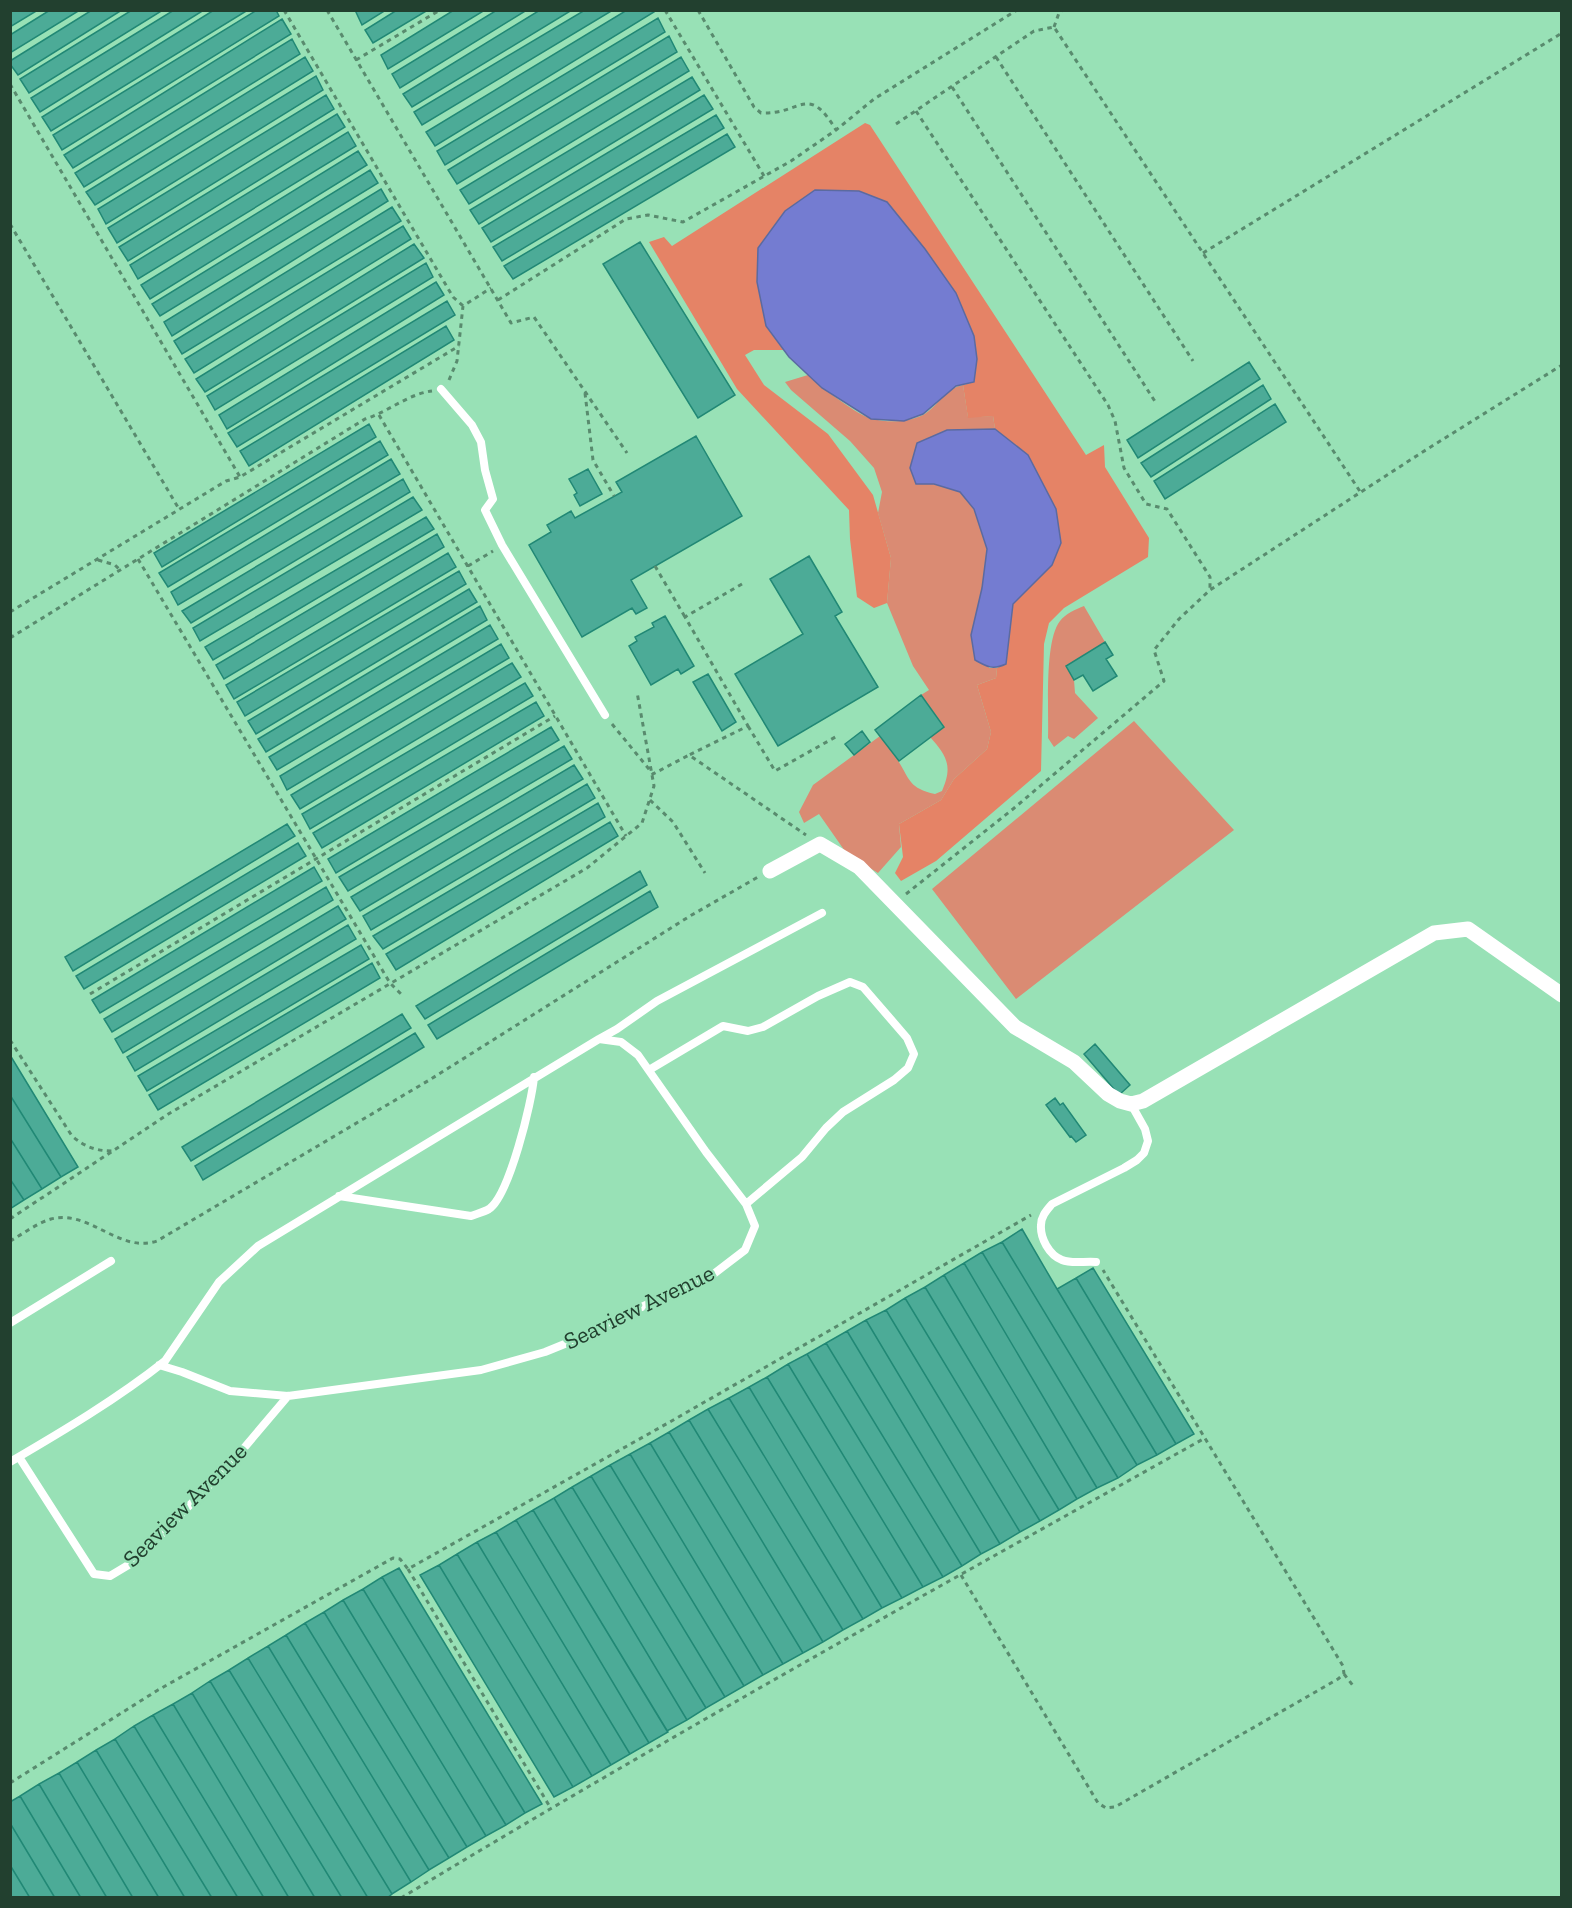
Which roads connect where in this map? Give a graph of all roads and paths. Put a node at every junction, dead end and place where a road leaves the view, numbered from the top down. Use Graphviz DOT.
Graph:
graph roads {
  1 [pos="284,10"];
  2 [pos="327,10"];
  3 [pos="440,10"];
  4 [pos="665,10"];
  5 [pos="698,10"];
  6 [pos="1017,10"];
  7 [pos="1063,10"];
  8 [pos="1054,27"];
  9 [pos="1562,33"];
  10 [pos="996,57"];
  11 [pos="356,60"];
  12 [pos="10,84"];
  13 [pos="952,87"];
  14 [pos="915,111"];
  15 [pos="896,124"];
  16 [pos="836,129"];
  17 [pos="764,176"];
  18 [pos="10,224"];
  19 [pos="1203,253"];
  20 [pos="491,288"];
  21 [pos="498,300"];
  22 [pos="463,306"];
  23 [pos="459,346"];
  24 [pos="1193,361"];
  25 [pos="1562,365"];
  26 [pos="441,389"];
  27 [pos="584,390"];
  28 [pos="1156,403"];
  29 [pos="379,415"];
  30 [pos="627,453"];
  31 [pos="240,477"];
  32 [pos="1361,493"];
  33 [pos="614,496"];
  34 [pos="179,509"];
  35 [pos="502,545"];
  36 [pos="138,559"];
  37 [pos="95,560"];
  38 [pos="468,566"];
  39 [pos="655,566"];
  40 [pos="120,570"];
  41 [pos="742,584"];
  42 [pos="1210,590"];
  43 [pos="10,612"];
  44 [pos="685,617"];
  45 [pos="10,638"];
  46 [pos="637,692"];
  47 [pos="605,715"];
  48 [pos="555,716"];
  49 [pos="748,726"];
  50 [pos="840,735"];
  51 [pos="689,755"];
  52 [pos="653,774"];
  53 [pos="650,800"];
  54 [pos="626,836"];
  55 [pos="820,844"];
  56 [pos="316,858"];
  57 [pos="770,871"];
  58 [pos="705,873"];
  59 [pos="895,903"];
  60 [pos="822,913"];
  61 [pos="390,983"];
  62 [pos="90,994"];
  63 [pos="1562,994"];
  64 [pos="403,996"];
  65 [pos="599,1039"];
  66 [pos="10,1040"];
  67 [pos="649,1070"];
  68 [pos="534,1077"];
  69 [pos="1131,1104"];
  70 [pos="114,1150"];
  71 [pos="339,1196"];
  72 [pos="746,1204"];
  73 [pos="1052,1204"];
  74 [pos="10,1219"];
  75 [pos="10,1241"];
  76 [pos="111,1261"];
  77 [pos="1096,1262"];
  78 [pos="10,1323"];
  79 [pos="159,1365"];
  80 [pos="288,1395"];
  81 [pos="1205,1438"];
  82 [pos="19,1457"];
  83 [pos="10,1462"];
  84 [pos="408,1569"];
  85 [pos="961,1575"];
  86 [pos="1344,1674"];
  87 [pos="1354,1687"];
  88 [pos="10,1783"];
  89 [pos="550,1807"];
  90 [pos="400,1898"];
  1 -- 22 [label="path"];
  2 -- 11 [label="path"];
  3 -- 11 [label="path"];
  4 -- 17 [label="path"];
  5 -- 16 [label="path"];
  6 -- 16 [label="path"];
  7 -- 8 [label="path"];
  8 -- 10 [label="path"];
  8 -- 19 [label="path"];
  9 -- 19 [label="path"];
  10 -- 13 [label="path"];
  10 -- 24 [label="path"];
  11 -- 20 [label="path"];
  12 -- 31 [label="path"];
  13 -- 14 [label="path"];
  13 -- 28 [label="path"];
  14 -- 15 [label="path"];
  14 -- 42 [label="path"];
  16 -- 17 [label="path"];
  17 -- 21 [label="path"];
  18 -- 34 [label="path"];
  19 -- 32 [label="path"];
  20 -- 21 [label="path"];
  20 -- 22 [label="path"];
  21 -- 27 [label="path"];
  22 -- 23 [label="path"];
  23 -- 26 [label="path"];
  23 -- 31 [label="path"];
  25 -- 32 [label="path"];
  26 -- 29 [label="path"];
  26 -- 35 [label="lane"];
  27 -- 30 [label="path"];
  27 -- 33 [label="path"];
  29 -- 36 [label="path"];
  29 -- 38 [label="path"];
  31 -- 34 [label="path"];
  32 -- 42 [label="path"];
  34 -- 37 [label="path"];
  35 -- 38 [label="path"];
  35 -- 47 [label="lane"];
  36 -- 40 [label="path"];
  36 -- 56 [label="path"];
  37 -- 40 [label="path"];
  37 -- 43 [label="path"];
  38 -- 48 [label="path"];
  39 -- 44 [label="path"];
  40 -- 45 [label="path"];
  41 -- 44 [label="path"];
  42 -- 59 [label="path"];
  44 -- 49 [label="path"];
  46 -- 52 [label="path"];
  47 -- 52 [label="path"];
  48 -- 54 [label="path"];
  48 -- 56 [label="path"];
  49 -- 50 [label="path"];
  49 -- 51 [label="path"];
  51 -- 52 [label="path"];
  51 -- 55 [label="path"];
  52 -- 53 [label="path"];
  53 -- 54 [label="path"];
  53 -- 58 [label="path"];
  54 -- 61 [label="path"];
  55 -- 57 [label="street"];
  55 -- 59 [label="street"];
  56 -- 61 [label="path"];
  56 -- 62 [label="path"];
  57 -- 75 [label="path"];
  59 -- 69 [label="street"];
  60 -- 65 [label="lane"];
  61 -- 64 [label="path"];
  61 -- 70 [label="path"];
  63 -- 69 [label="street"];
  65 -- 67 [label="lane, Seaview Avenue"];
  65 -- 68 [label="lane"];
  66 -- 70 [label="path"];
  67 -- 72 [label="lane, Seaview Avenue"];
  67 -- 72 [label="lane"];
  68 -- 71 [label="lane"];
  68 -- 71 [label="lane"];
  69 -- 73 [label="lane"];
  70 -- 74 [label="path"];
  71 -- 79 [label="lane"];
  72 -- 80 [label="lane, Seaview Avenue"];
  73 -- 77 [label="lane"];
  73 -- 84 [label="path"];
  76 -- 78 [label="lane"];
  77 -- 81 [label="path"];
  79 -- 80 [label="lane, Seaview Avenue"];
  79 -- 82 [label="lane"];
  80 -- 82 [label="lane, Seaview Avenue"];
  81 -- 85 [label="path"];
  81 -- 86 [label="path"];
  82 -- 83 [label="lane"];
  84 -- 88 [label="path"];
  84 -- 89 [label="path"];
  85 -- 86 [label="path"];
  85 -- 89 [label="path"];
  86 -- 87 [label="path"];
  89 -- 90 [label="path"];
}
